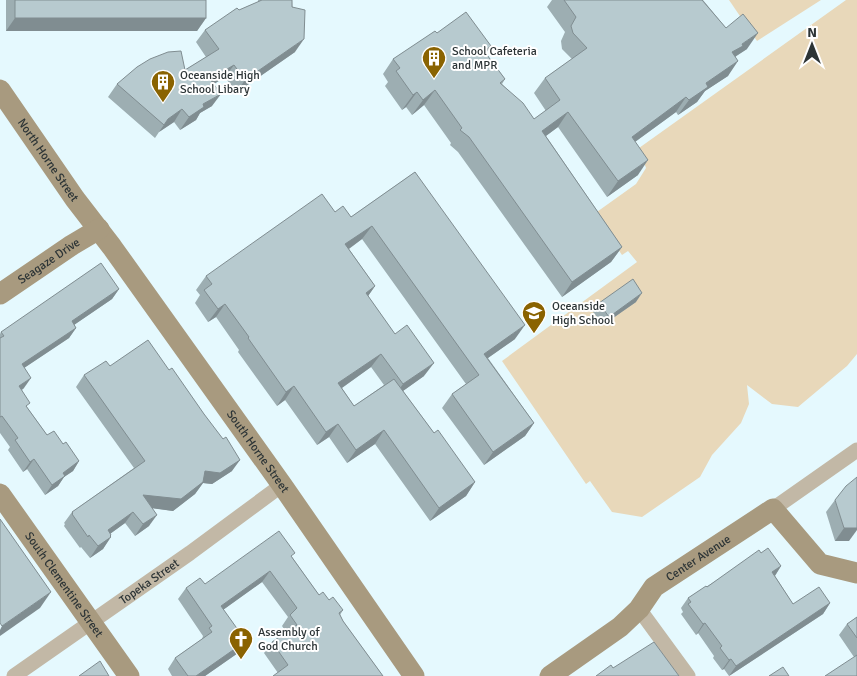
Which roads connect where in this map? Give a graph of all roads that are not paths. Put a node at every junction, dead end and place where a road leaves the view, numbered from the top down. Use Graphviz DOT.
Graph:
graph roads {
  1 [pos="0,90"];
  2 [pos="98,229"];
  3 [pos="0,294"];
  4 [pos="857,450"];
  5 [pos="282,485"];
  6 [pos="0,494"];
  7 [pos="773,509"];
  8 [pos="857,574"];
  9 [pos="640,609"];
  10 [pos="91,622"];
  11 [pos="14,676"];
  12 [pos="129,676"];
  13 [pos="414,676"];
  14 [pos="550,676"];
  15 [pos="688,676"];
  1 -- 2 [label="street, North Horne Street"];
  2 -- 3 [label="street, Seagaze Drive"];
  2 -- 5 [label="street, South Horne Street"];
  4 -- 7 [label="street, Center Avenue"];
  5 -- 10 [label="street, Topeka Street"];
  5 -- 13 [label="street, South Horne Street"];
  6 -- 10 [label="street, South Clementine Street"];
  7 -- 8 [label="street"];
  7 -- 9 [label="street, Center Avenue"];
  9 -- 14 [label="street, Center Avenue"];
  9 -- 15 [label="street"];
  10 -- 11 [label="street, Topeka Street"];
  10 -- 12 [label="street, South Clementine Street"];
}
